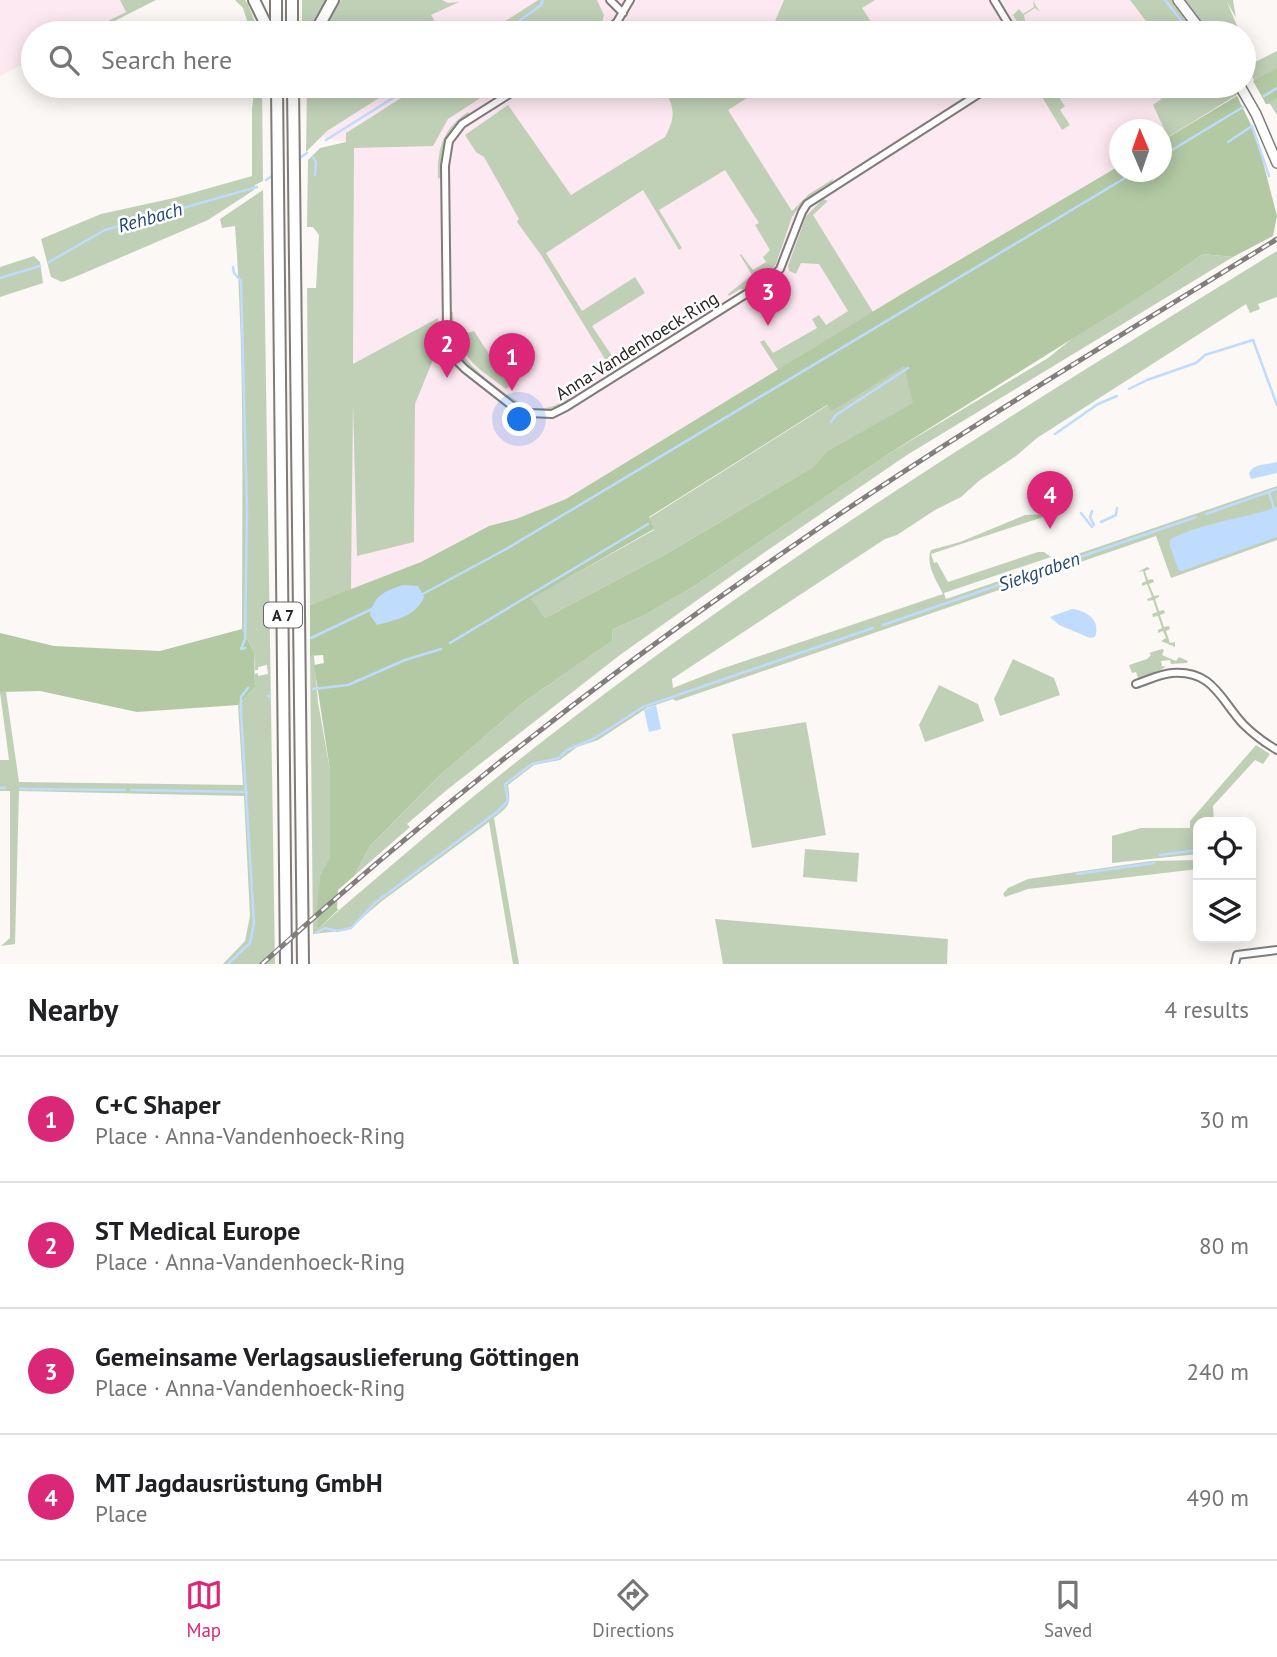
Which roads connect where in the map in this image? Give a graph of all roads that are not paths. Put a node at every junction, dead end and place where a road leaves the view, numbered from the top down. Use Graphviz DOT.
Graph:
graph roads {
  1 [pos="254,0"];
  2 [pos="276,0"];
  3 [pos="292,0"];
  4 [pos="333,0"];
  5 [pos="610,0"];
  6 [pos="630,0"];
  7 [pos="994,0"];
  8 [pos="1178,0"];
  9 [pos="623,13"];
  10 [pos="264,21"];
  11 [pos="276,21"];
  12 [pos="292,21"];
  13 [pos="322,21"];
  14 [pos="615,21"];
  15 [pos="1007,21"];
  16 [pos="1194,21"];
  17 [pos="277,98"];
  18 [pos="293,98"];
  19 [pos="295,98"];
  20 [pos="503,98"];
  21 [pos="972,98"];
  22 [pos="1247,98"];
  23 [pos="293,106"];
  24 [pos="1277,163"];
  25 [pos="1136,684"];
  26 [pos="1277,750"];
  27 [pos="1277,950"];
  28 [pos="286,964"];
  29 [pos="303,964"];
  30 [pos="1235,964"];
  1 -- 10 [label="highway"];
  2 -- 11 [label="highway"];
  3 -- 12 [label="highway"];
  4 -- 13 [label="highway"];
  5 -- 9 [label="street"];
  6 -- 9 [label="street"];
  7 -- 15 [label="street"];
  8 -- 16 [label="main road"];
  9 -- 14 [label="street"];
  17 -- 28 [label="highway, A 7"];
  18 -- 23 [label="highway, A 7"];
  19 -- 23 [label="highway"];
  20 -- 21 [label="street, Anna-Vandenhoeck-Ring"];
  22 -- 24 [label="main road"];
  23 -- 29 [label="highway, A 7"];
  25 -- 26 [label="street"];
  27 -- 30 [label="street"];
}
